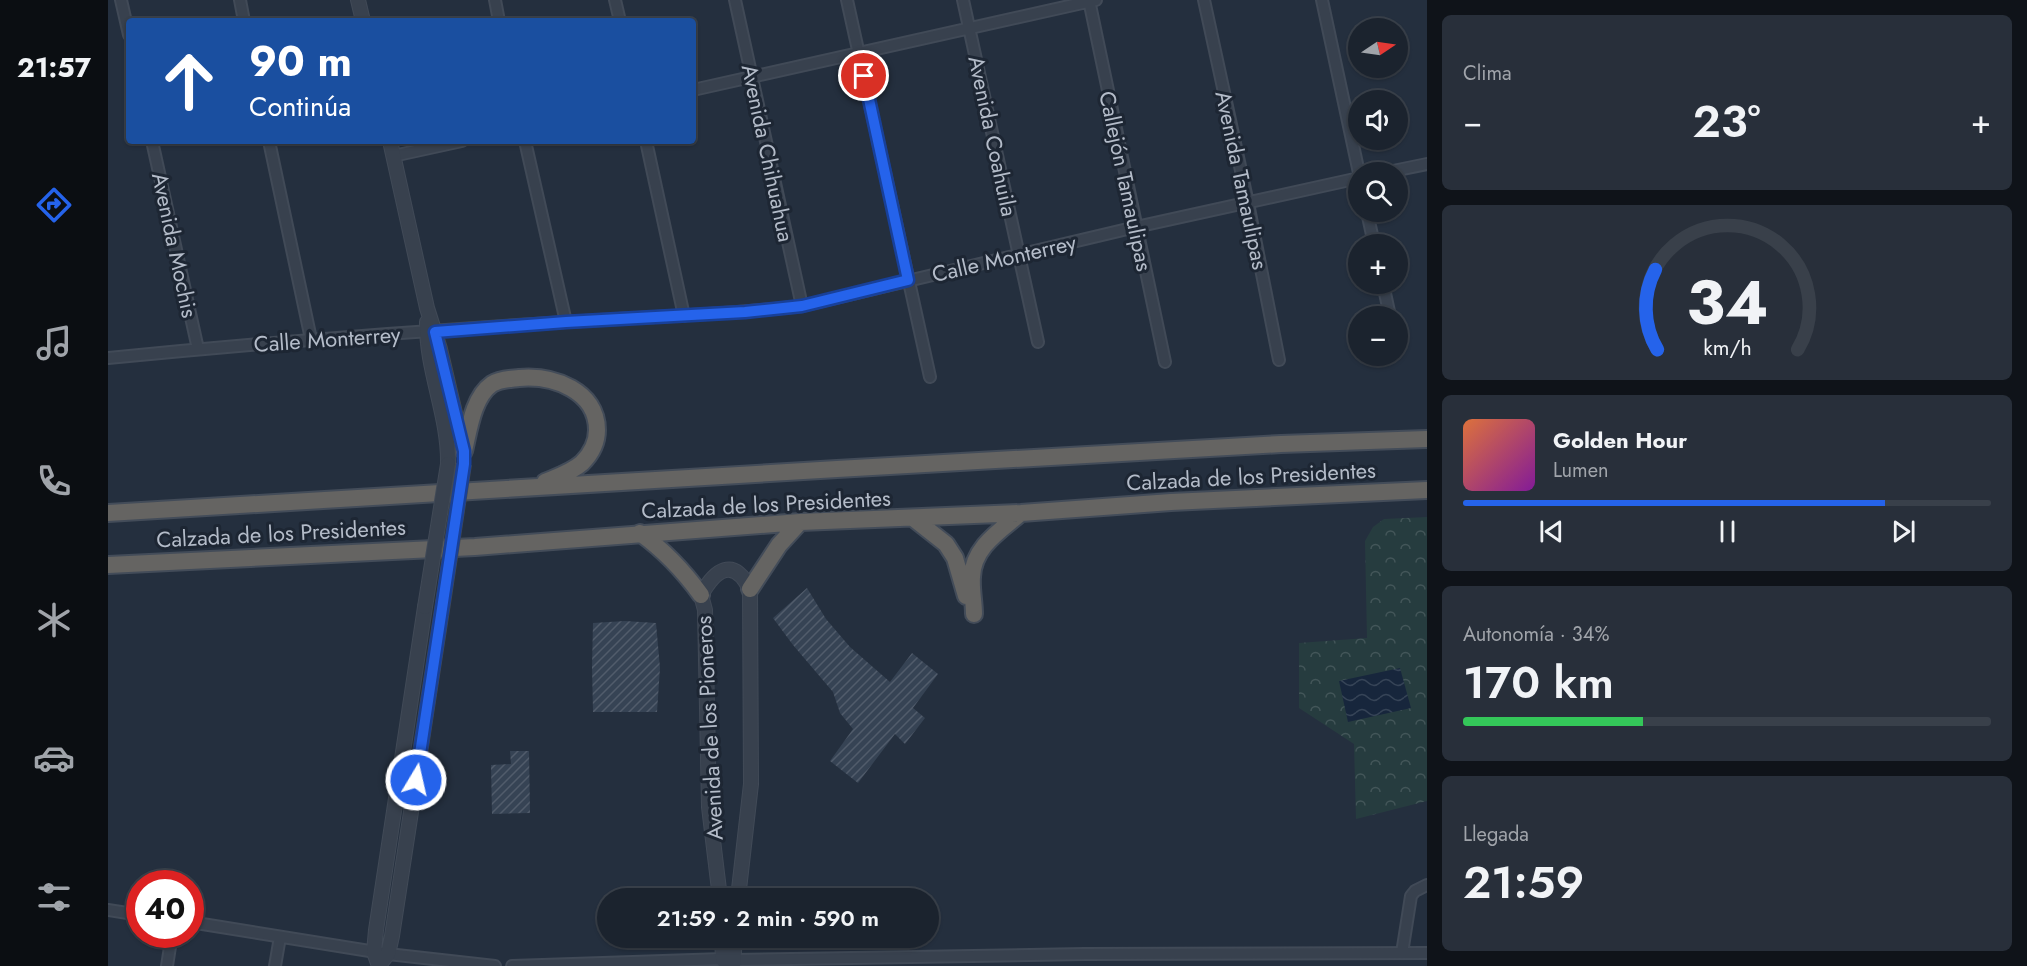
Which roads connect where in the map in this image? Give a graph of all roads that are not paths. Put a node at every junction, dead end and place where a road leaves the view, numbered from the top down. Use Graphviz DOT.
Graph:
graph roads {
  1 [pos="121,0"];
  2 [pos="240,0"];
  3 [pos="358,0"];
  4 [pos="495,0"];
  5 [pos="615,0"];
  6 [pos="735,0"];
  7 [pos="847,0"];
  8 [pos="963,0"];
  9 [pos="1204,0"];
  10 [pos="1322,0"];
  11 [pos="1091,1"];
  12 [pos="243,18"];
  13 [pos="362,18"];
  14 [pos="498,18"];
  15 [pos="619,18"];
  16 [pos="126,22"];
  17 [pos="969,28"];
  18 [pos="859,53"];
  19 [pos="752,76"];
  20 [pos="696,89"];
  21 [pos="153,144"];
  22 [pos="270,144"];
  23 [pos="391,144"];
  24 [pos="448,144"];
  25 [pos="526,144"];
  26 [pos="647,144"];
  27 [pos="393,156"];
  28 [pos="1357,162"];
  29 [pos="1427,165"];
  30 [pos="1408,168"];
  31 [pos="1348,180"];
  32 [pos="1248,203"];
  33 [pos="1136,227"];
  34 [pos="1019,255"];
  35 [pos="908,280"];
  36 [pos="802,306"];
  37 [pos="684,316"];
  38 [pos="566,322"];
  39 [pos="431,332"];
  40 [pos="312,339"];
  41 [pos="1038,342"];
  42 [pos="198,349"];
  43 [pos="108,358"];
  44 [pos="1279,360"];
  45 [pos="1165,362"];
  46 [pos="930,377"];
  47 [pos="1427,439"];
  48 [pos="464,457"];
  49 [pos="531,487"];
  50 [pos="1427,490"];
  51 [pos="108,513"];
  52 [pos="1021,513"];
  53 [pos="913,518"];
  54 [pos="800,522"];
  55 [pos="640,533"];
  56 [pos="108,565"];
  57 [pos="750,589"];
  58 [pos="701,595"];
  59 [pos="717,875"];
  60 [pos="740,875"];
  61 [pos="1427,885"];
  62 [pos="719,888"];
  63 [pos="739,888"];
  64 [pos="108,910"];
  65 [pos="126,913"];
  66 [pos="204,924"];
  67 [pos="280,937"];
  68 [pos="169,948"];
  69 [pos="725,948"];
  70 [pos="733,948"];
  71 [pos="1402,953"];
  72 [pos="1427,953"];
  73 [pos="380,959"];
  74 [pos="729,963"];
  75 [pos="167,966"];
  76 [pos="275,966"];
  77 [pos="495,966"];
  78 [pos="512,966"];
  1 -- 16 [label="street"];
  2 -- 12 [label="street"];
  3 -- 13 [label="street"];
  4 -- 14 [label="street"];
  5 -- 15 [label="street"];
  6 -- 19 [label="street, Avenida Chihuahua"];
  7 -- 18 [label="street"];
  8 -- 17 [label="street, Avenida Coahuila"];
  9 -- 32 [label="street, Avenida Tamaulipas"];
  10 -- 28 [label="street"];
  11 -- 17 [label="street"];
  11 -- 33 [label="street, Callejón Tamaulipas"];
  17 -- 18 [label="street"];
  17 -- 34 [label="street, Avenida Coahuila"];
  18 -- 19 [label="street"];
  18 -- 35 [label="street"];
  19 -- 20 [label="street"];
  19 -- 36 [label="street, Avenida Chihuahua"];
  21 -- 42 [label="street, Avenida Mochis"];
  22 -- 40 [label="street"];
  23 -- 27 [label="street"];
  24 -- 27 [label="street"];
  25 -- 38 [label="street"];
  26 -- 37 [label="street"];
  27 -- 39 [label="street"];
  29 -- 30 [label="street"];
  31 -- 32 [label="street, Calle Monterrey"];
  32 -- 33 [label="street, Calle Monterrey"];
  32 -- 44 [label="street, Avenida Tamaulipas"];
  33 -- 34 [label="street, Calle Monterrey"];
  33 -- 45 [label="street, Callejón Tamaulipas"];
  34 -- 35 [label="street, Calle Monterrey"];
  34 -- 41 [label="street, Avenida Coahuila"];
  35 -- 36 [label="street, Calle Monterrey"];
  35 -- 46 [label="street"];
  36 -- 37 [label="street, Calle Monterrey"];
  37 -- 38 [label="street, Calle Monterrey"];
  38 -- 39 [label="street, Calle Monterrey"];
  39 -- 40 [label="street, Calle Monterrey"];
  39 -- 48 [label="street"];
  39 -- 73 [label="street, bridge"];
  40 -- 42 [label="street, Calle Monterrey"];
  42 -- 43 [label="street, Calle Monterrey"];
  47 -- 49 [label="highway, Calzada de los Presidentes"];
  48 -- 49 [label="highway"];
  48 -- 73 [label="street, bridge"];
  49 -- 51 [label="highway, Calzada de los Presidentes"];
  50 -- 52 [label="highway, Calzada de los Presidentes"];
  52 -- 53 [label="highway, Calzada de los Presidentes"];
  52 -- 53 [label="highway"];
  53 -- 54 [label="highway, Calzada de los Presidentes"];
  54 -- 55 [label="highway, Calzada de los Presidentes"];
  54 -- 57 [label="highway"];
  55 -- 56 [label="highway, Calzada de los Presidentes"];
  55 -- 58 [label="highway"];
  57 -- 58 [label="street"];
  57 -- 60 [label="street, Avenida de los Pioneros"];
  58 -- 59 [label="street, Avenida de los Pioneros"];
  59 -- 60 [label="street"];
  59 -- 62 [label="street, Avenida de los Pioneros"];
  60 -- 63 [label="street, Avenida de los Pioneros"];
  61 -- 71 [label="street"];
  64 -- 65 [label="street"];
  66 -- 67 [label="street"];
  67 -- 73 [label="street"];
  67 -- 76 [label="street"];
  68 -- 75 [label="street"];
  69 -- 74 [label="street"];
  70 -- 74 [label="street"];
  71 -- 72 [label="street"];
  71 -- 74 [label="street"];
  73 -- 77 [label="street"];
  74 -- 78 [label="street"];
}
